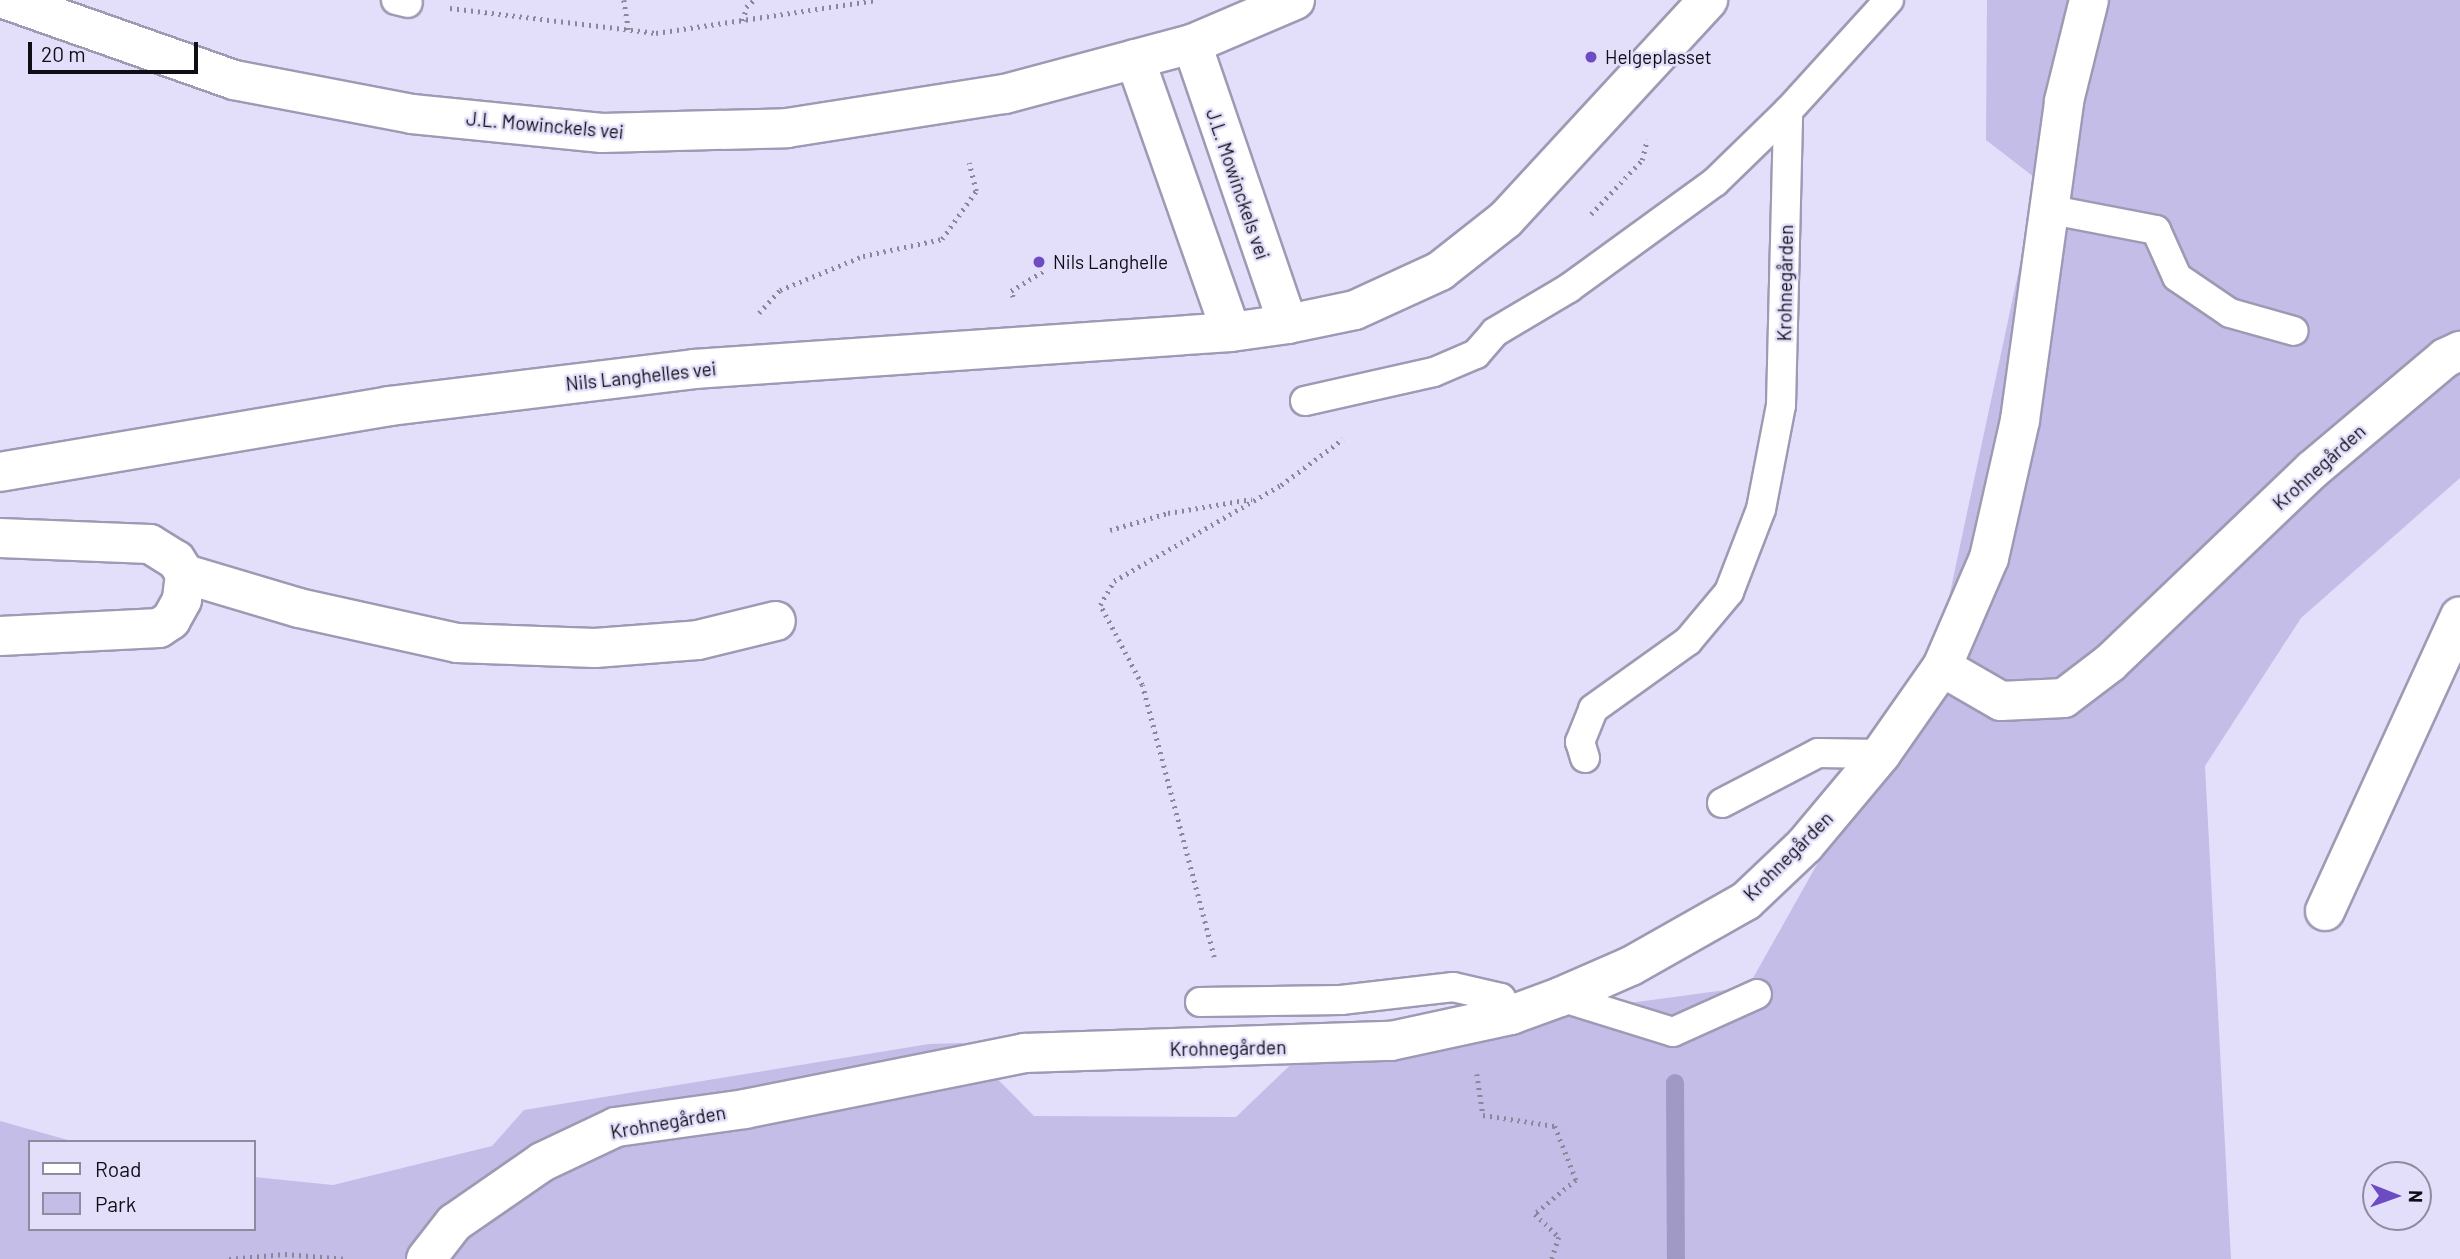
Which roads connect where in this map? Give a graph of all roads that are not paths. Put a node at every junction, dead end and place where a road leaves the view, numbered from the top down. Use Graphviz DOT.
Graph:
graph roads {
  1 [pos="7,0"];
  2 [pos="1295,0"];
  3 [pos="1708,0"];
  4 [pos="1889,0"];
  5 [pos="2089,0"];
  6 [pos="1192,44"];
  7 [pos="1135,59"];
  8 [pos="1787,111"];
  9 [pos="2052,210"];
  10 [pos="1288,324"];
  11 [pos="2294,331"];
  12 [pos="1231,332"];
  13 [pos="2460,351"];
  14 [pos="1305,401"];
  15 [pos="0,472"];
  16 [pos="0,538"];
  17 [pos="185,574"];
  18 [pos="2460,617"];
  19 [pos="776,621"];
  20 [pos="0,636"];
  21 [pos="1942,667"];
  22 [pos="1881,754"];
  23 [pos="1585,758"];
  24 [pos="1722,803"];
  25 [pos="2325,911"];
  26 [pos="1757,994"];
  27 [pos="1560,997"];
  28 [pos="1212,1002"];
  29 [pos="1511,1015"];
  30 [pos="426,1259"];
  1 -- 7 [label="street, J.L. Mowinckels vei"];
  2 -- 6 [label="street, J.L. Mowinckels vei"];
  3 -- 10 [label="street"];
  4 -- 8 [label="lane"];
  5 -- 9 [label="street, Krohnegården"];
  6 -- 7 [label="street, J.L. Mowinckels vei"];
  6 -- 10 [label="street, J.L. Mowinckels vei"];
  7 -- 12 [label="street"];
  8 -- 14 [label="lane"];
  8 -- 23 [label="lane, Krohnegården"];
  9 -- 11 [label="lane"];
  9 -- 21 [label="street, Krohnegården"];
  10 -- 12 [label="street, Nils Langhelles vei"];
  12 -- 15 [label="street, Nils Langhelles vei"];
  13 -- 21 [label="street, Krohnegården"];
  16 -- 17 [label="street"];
  17 -- 19 [label="street"];
  17 -- 20 [label="street"];
  18 -- 25 [label="street"];
  21 -- 22 [label="street, Krohnegården"];
  22 -- 24 [label="lane"];
  22 -- 27 [label="street, Krohnegården"];
  26 -- 27 [label="lane"];
  27 -- 29 [label="street, Krohnegården"];
  28 -- 29 [label="lane"];
  29 -- 30 [label="street, Krohnegården"];
}
